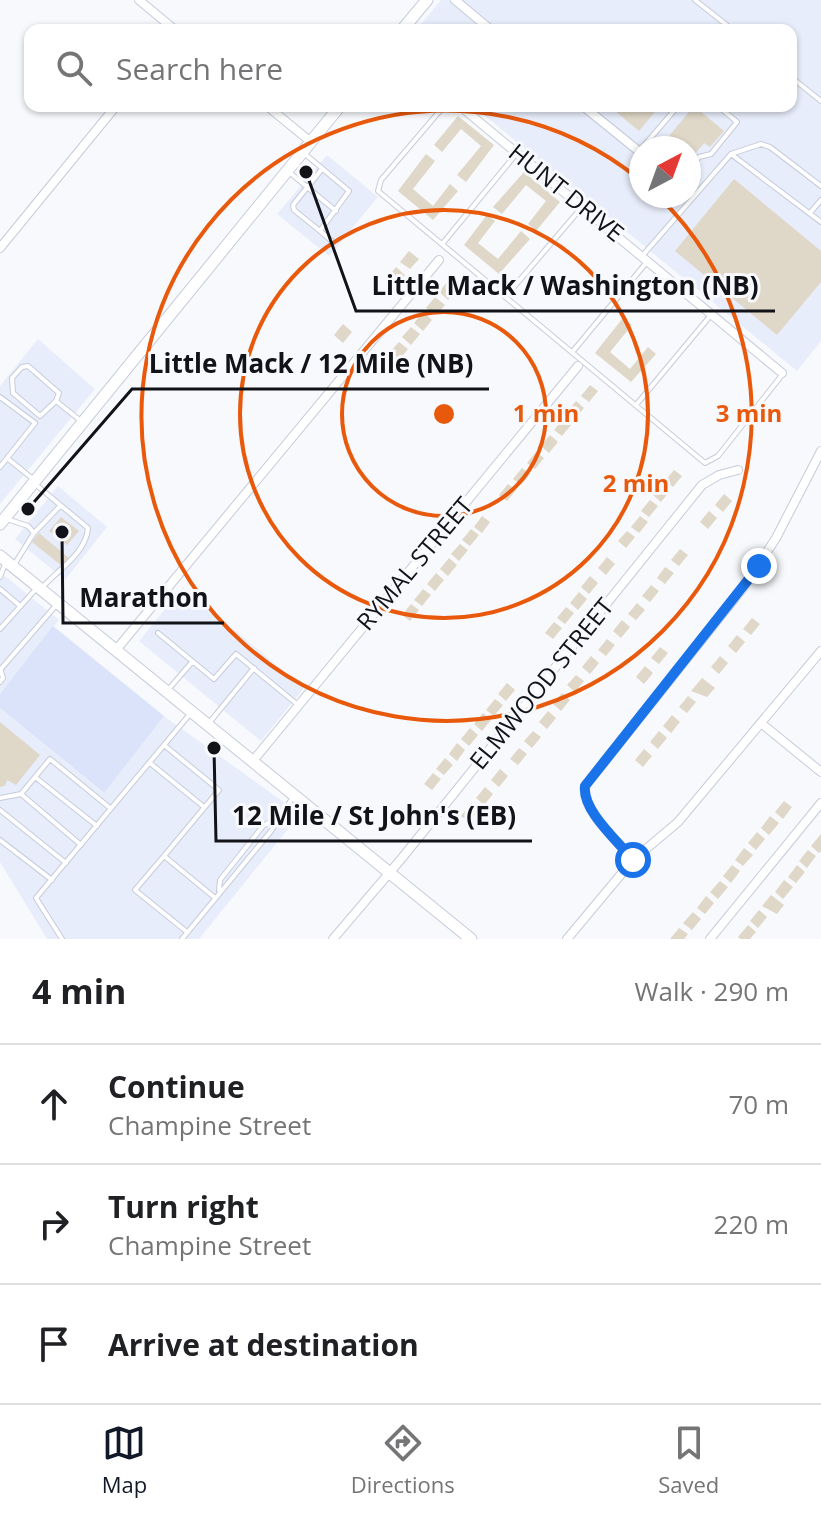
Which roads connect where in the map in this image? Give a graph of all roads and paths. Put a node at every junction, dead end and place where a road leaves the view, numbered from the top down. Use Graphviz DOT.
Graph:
graph roads {
  1 [pos="139,0"];
  2 [pos="427,0"];
  3 [pos="455,0"];
  4 [pos="695,0"];
  5 [pos="168,24"];
  6 [pos="407,24"];
  7 [pos="484,24"];
  8 [pos="725,24"];
  9 [pos="797,82"];
  10 [pos="821,101"];
  11 [pos="111,112"];
  12 [pos="273,112"];
  13 [pos="335,112"];
  14 [pos="439,112"];
  15 [pos="467,112"];
  16 [pos="591,112"];
  17 [pos="673,112"];
  18 [pos="725,112"];
  19 [pos="653,136"];
  20 [pos="629,141"];
  21 [pos="307,147"];
  22 [pos="517,153"];
  23 [pos="731,154"];
  24 [pos="701,156"];
  25 [pos="322,169"];
  26 [pos="287,170"];
  27 [pos="701,183"];
  28 [pos="821,186"];
  29 [pos="307,187"];
  30 [pos="821,200"];
  31 [pos="582,207"];
  32 [pos="680,208"];
  33 [pos="336,211"];
  34 [pos="810,213"];
  35 [pos="821,222"];
  36 [pos="320,231"];
  37 [pos="333,242"];
  38 [pos="443,243"];
  39 [pos="0,248"];
  40 [pos="646,258"];
  41 [pos="439,260"];
  42 [pos="507,295"];
  43 [pos="713,313"];
  44 [pos="574,350"];
  45 [pos="578,366"];
  46 [pos="782,373"];
  47 [pos="0,397"];
  48 [pos="56,401"];
  49 [pos="636,405"];
  50 [pos="82,422"];
  51 [pos="821,451"];
  52 [pos="7,458"];
  53 [pos="0,467"];
  54 [pos="738,470"];
  55 [pos="34,481"];
  56 [pos="60,505"];
  57 [pos="2,521"];
  58 [pos="34,533"];
  59 [pos="6,561"];
  60 [pos="0,577"];
  61 [pos="39,588"];
  62 [pos="0,589"];
  63 [pos="58,603"];
  64 [pos="19,605"];
  65 [pos="1,626"];
  66 [pos="158,633"];
  67 [pos="116,650"];
  68 [pos="821,651"];
  69 [pos="192,662"];
  70 [pos="254,668"];
  71 [pos="1,670"];
  72 [pos="0,682"];
  73 [pos="167,692"];
  74 [pos="299,705"];
  75 [pos="191,712"];
  76 [pos="761,723"];
  77 [pos="207,725"];
  78 [pos="164,745"];
  79 [pos="252,762"];
  80 [pos="150,763"];
  81 [pos="821,772"];
  82 [pos="35,777"];
  83 [pos="21,794"];
  84 [pos="294,796"];
  85 [pos="0,798"];
  86 [pos="821,803"];
  87 [pos="204,807"];
  88 [pos="111,809"];
  89 [pos="0,810"];
  90 [pos="276,819"];
  91 [pos="97,826"];
  92 [pos="0,840"];
  93 [pos="81,845"];
  94 [pos="164,856"];
  95 [pos="633,860"];
  96 [pos="66,863"];
  97 [pos="390,872"];
  98 [pos="52,880"];
  99 [pos="219,890"];
  100 [pos="214,897"];
  101 [pos="187,932"];
  102 [pos="62,939"];
  103 [pos="182,939"];
  104 [pos="333,939"];
  105 [pos="471,939"];
  106 [pos="567,939"];
  107 [pos="710,939"];
  1 -- 5 [label="street"];
  2 -- 6 [label="main road"];
  3 -- 7 [label="street"];
  4 -- 8 [label="lane"];
  9 -- 10 [label="lane"];
  11 -- 39 [label="street"];
  12 -- 21 [label="street"];
  13 -- 21 [label="main road"];
  14 -- 38 [label="lane"];
  15 -- 22 [label="street, HUNT DRIVE"];
  16 -- 20 [label="street"];
  17 -- 19 [label="lane"];
  18 -- 24 [label="lane"];
  21 -- 25 [label="lane"];
  21 -- 26 [label="main road"];
  22 -- 31 [label="street, HUNT DRIVE"];
  22 -- 38 [label="lane"];
  23 -- 27 [label="lane"];
  23 -- 28 [label="lane"];
  23 -- 34 [label="lane"];
  25 -- 29 [label="lane"];
  25 -- 33 [label="lane"];
  26 -- 29 [label="lane"];
  26 -- 50 [label="main road"];
  29 -- 33 [label="lane"];
  29 -- 36 [label="lane"];
  30 -- 34 [label="lane"];
  31 -- 40 [label="street, HUNT DRIVE"];
  31 -- 42 [label="lane"];
  32 -- 40 [label="lane"];
  33 -- 36 [label="lane"];
  34 -- 35 [label="lane"];
  36 -- 37 [label="lane"];
  38 -- 42 [label="lane"];
  40 -- 43 [label="street, HUNT DRIVE"];
  40 -- 44 [label="lane"];
  41 -- 67 [label="street"];
  42 -- 44 [label="lane"];
  43 -- 46 [label="street, HUNT DRIVE"];
  43 -- 49 [label="lane"];
  44 -- 49 [label="lane"];
  45 -- 74 [label="street, RYMAL STREET"];
  46 -- 49 [label="lane"];
  47 -- 52 [label="lane"];
  48 -- 48 [label="lane"];
  48 -- 50 [label="lane"];
  50 -- 55 [label="main road"];
  51 -- 95 [label="street"];
  52 -- 53 [label="lane"];
  52 -- 55 [label="lane"];
  54 -- 97 [label="street, ELMWOOD STREET"];
  55 -- 56 [label="lane"];
  55 -- 57 [label="main road"];
  56 -- 58 [label="lane"];
  56 -- 61 [label="lane"];
  57 -- 58 [label="lane"];
  58 -- 59 [label="lane"];
  59 -- 60 [label="lane"];
  59 -- 61 [label="main road"];
  61 -- 63 [label="main road"];
  61 -- 64 [label="lane"];
  62 -- 64 [label="lane"];
  63 -- 67 [label="main road"];
  63 -- 71 [label="lane"];
  64 -- 65 [label="lane"];
  66 -- 69 [label="lane"];
  67 -- 73 [label="main road"];
  68 -- 76 [label="street"];
  69 -- 70 [label="lane"];
  69 -- 73 [label="lane"];
  70 -- 74 [label="lane"];
  70 -- 77 [label="lane"];
  71 -- 72 [label="lane"];
  73 -- 75 [label="main road"];
  74 -- 79 [label="street, RYMAL STREET"];
  75 -- 77 [label="main road"];
  75 -- 78 [label="lane"];
  76 -- 81 [label="street"];
  76 -- 95 [label="street"];
  77 -- 79 [label="main road"];
  78 -- 80 [label="lane"];
  78 -- 87 [label="lane"];
  79 -- 84 [label="main road"];
  80 -- 87 [label="lane"];
  80 -- 88 [label="lane"];
  82 -- 83 [label="lane"];
  82 -- 88 [label="lane"];
  82 -- 91 [label="lane"];
  83 -- 85 [label="lane"];
  83 -- 93 [label="lane"];
  84 -- 90 [label="lane"];
  84 -- 97 [label="main road"];
  86 -- 107 [label="street"];
  87 -- 94 [label="lane"];
  88 -- 91 [label="lane"];
  89 -- 96 [label="lane"];
  90 -- 99 [label="lane"];
  90 -- 99 [label="lane"];
  91 -- 93 [label="lane"];
  92 -- 98 [label="lane"];
  93 -- 96 [label="lane"];
  94 -- 100 [label="lane"];
  94 -- 101 [label="lane"];
  95 -- 106 [label="street"];
  96 -- 98 [label="lane"];
  97 -- 104 [label="street, ELMWOOD STREET"];
  97 -- 105 [label="main road"];
  98 -- 102 [label="lane"];
  99 -- 100 [label="lane"];
  100 -- 101 [label="lane"];
  101 -- 103 [label="lane"];
}
